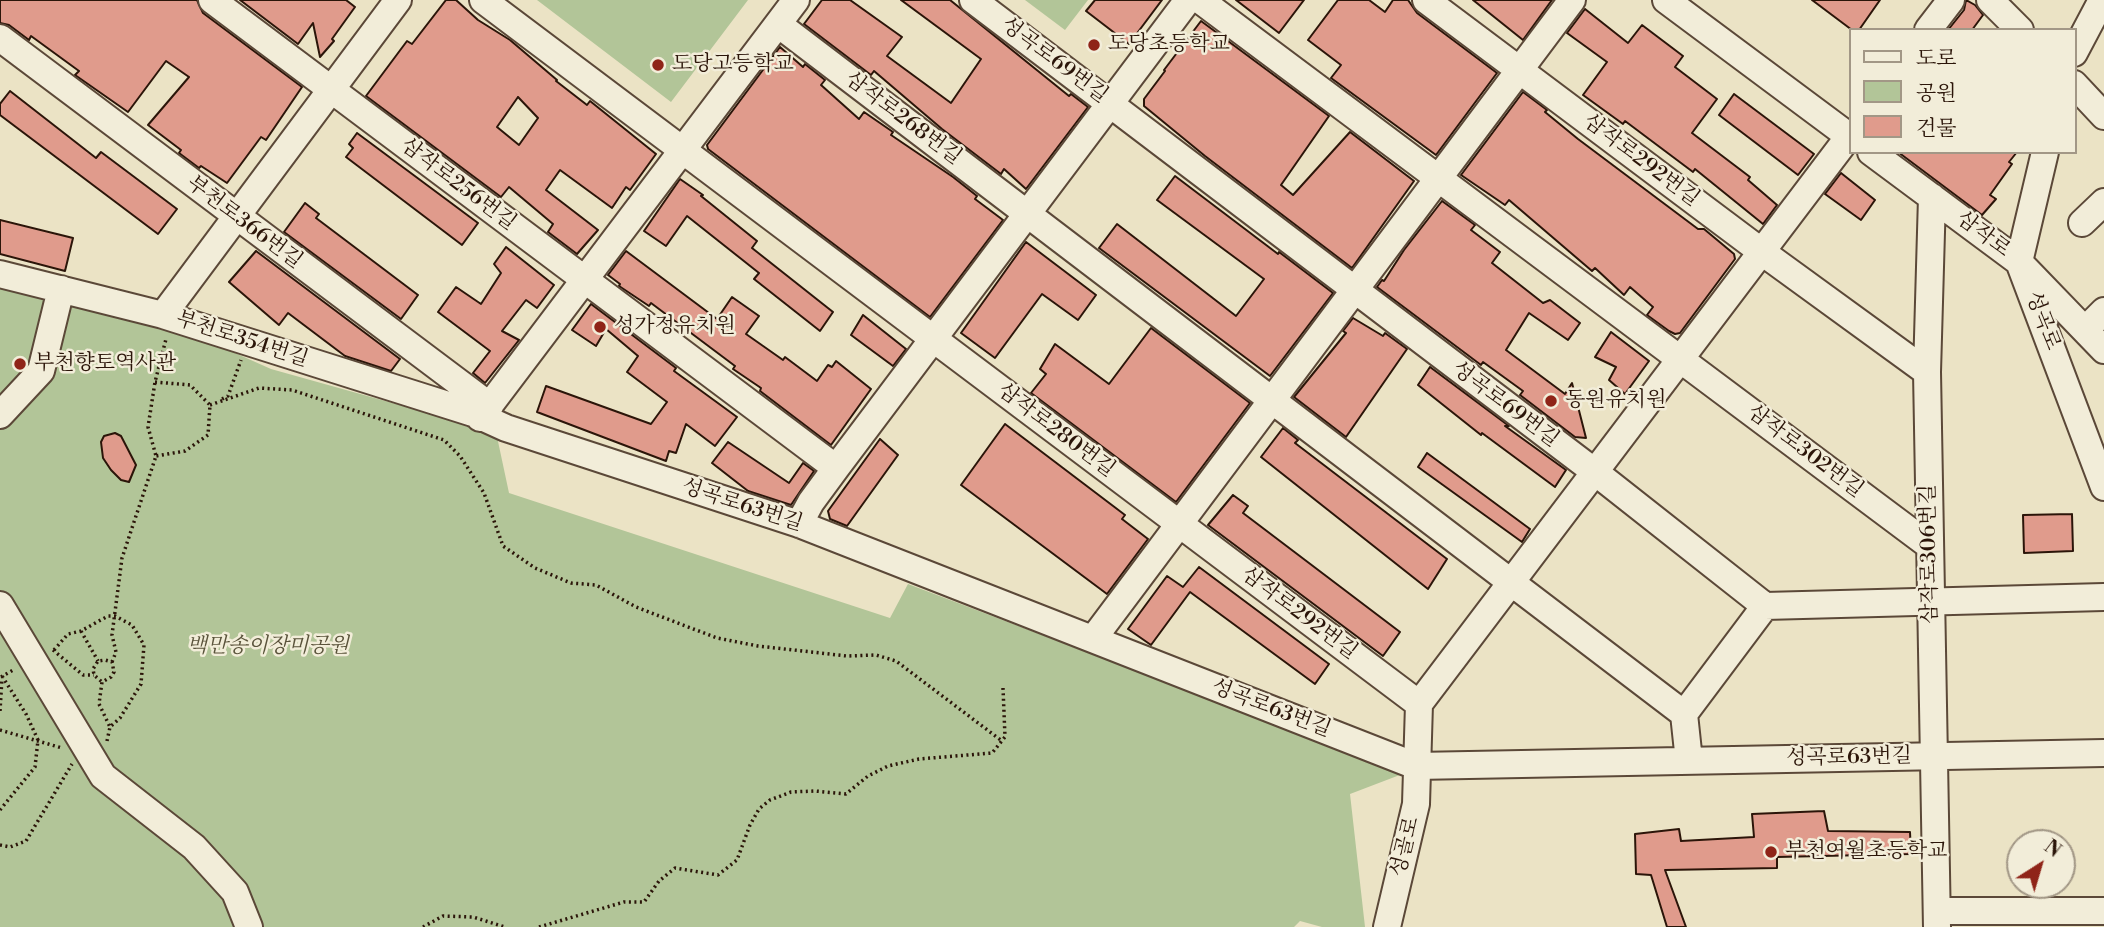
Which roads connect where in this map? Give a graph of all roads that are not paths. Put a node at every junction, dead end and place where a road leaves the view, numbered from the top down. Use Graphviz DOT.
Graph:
graph roads {
  1 [pos="212,0"];
  2 [pos="398,0"];
  3 [pos="483,0"];
  4 [pos="796,0"];
  5 [pos="974,0"];
  6 [pos="1188,0"];
  7 [pos="1200,0"];
  8 [pos="1426,0"];
  9 [pos="1572,0"];
  10 [pos="1667,0"];
  11 [pos="1951,0"];
  12 [pos="1990,0"];
  13 [pos="2102,0"];
  14 [pos="778,24"];
  15 [pos="1930,28"];
  16 [pos="2018,28"];
  17 [pos="0,38"];
  18 [pos="2076,49"];
  19 [pos="1520,69"];
  20 [pos="2076,85"];
  21 [pos="331,90"];
  22 [pos="1110,104"];
  23 [pos="2104,117"];
  24 [pos="1848,135"];
  25 [pos="1848,139"];
  26 [pos="683,150"];
  27 [pos="1874,154"];
  28 [pos="2045,154"];
  29 [pos="1438,178"];
  30 [pos="1931,197"];
  31 [pos="2104,202"];
  32 [pos="1027,214"];
  33 [pos="236,217"];
  34 [pos="2082,223"];
  35 [pos="1762,252"];
  36 [pos="2019,262"];
  37 [pos="0,274"];
  38 [pos="586,280"];
  39 [pos="61,289"];
  40 [pos="1354,291"];
  41 [pos="2104,311"];
  42 [pos="167,317"];
  43 [pos="2085,330"];
  44 [pos="933,339"];
  45 [pos="2104,350"];
  46 [pos="1681,359"];
  47 [pos="1927,372"];
  48 [pos="1272,400"];
  49 [pos="485,412"];
  50 [pos="0,415"];
  51 [pos="836,468"];
  52 [pos="1595,472"];
  53 [pos="2104,486"];
  54 [pos="799,524"];
  55 [pos="1179,524"];
  56 [pos="1930,546"];
  57 [pos="1511,582"];
  58 [pos="2104,597"];
  59 [pos="1931,601"];
  60 [pos="0,605"];
  61 [pos="1765,606"];
  62 [pos="1093,639"];
  63 [pos="1419,704"];
  64 [pos="1684,714"];
  65 [pos="2104,753"];
  66 [pos="1934,756"];
  67 [pos="1689,761"];
  68 [pos="1416,766"];
  69 [pos="2104,911"];
  70 [pos="1937,919"];
  71 [pos="2036,919"];
  72 [pos="249,927"];
  73 [pos="1387,927"];
  1 -- 21 [label="street, 삼작로256번길"];
  2 -- 21 [label="street"];
  3 -- 26 [label="street"];
  4 -- 14 [label="street"];
  5 -- 22 [label="street, 성곡로69번길"];
  6 -- 22 [label="street"];
  7 -- 29 [label="street"];
  8 -- 19 [label="street"];
  9 -- 19 [label="street"];
  10 -- 24 [label="street"];
  11 -- 15 [label="street"];
  12 -- 16 [label="street"];
  13 -- 18 [label="street"];
  14 -- 26 [label="street"];
  14 -- 32 [label="street, 삼작로268번길"];
  17 -- 33 [label="street, 부천로366번길"];
  19 -- 29 [label="street"];
  19 -- 35 [label="street, 삼작로292번길"];
  20 -- 23 [label="street"];
  21 -- 33 [label="street"];
  21 -- 38 [label="street, 삼작로256번길"];
  22 -- 32 [label="street"];
  22 -- 40 [label="street, 성곡로69번길"];
  25 -- 35 [label="street"];
  26 -- 38 [label="street"];
  26 -- 44 [label="street"];
  27 -- 30 [label="street, 삼작로"];
  28 -- 36 [label="street"];
  29 -- 40 [label="street"];
  29 -- 46 [label="street"];
  30 -- 36 [label="street, 삼작로"];
  30 -- 47 [label="street, 삼작로306번길"];
  31 -- 34 [label="street"];
  32 -- 44 [label="street"];
  32 -- 48 [label="street"];
  33 -- 42 [label="street"];
  33 -- 49 [label="street, 부천로366번길"];
  35 -- 46 [label="street"];
  35 -- 47 [label="street"];
  36 -- 43 [label="street, 삼작로"];
  36 -- 53 [label="street, 성곡로"];
  37 -- 39 [label="street, 부천로354번길"];
  38 -- 49 [label="street"];
  38 -- 51 [label="street"];
  39 -- 42 [label="street, 부천로354번길"];
  39 -- 50 [label="street"];
  40 -- 48 [label="street"];
  40 -- 52 [label="street, 성곡로69번길"];
  41 -- 43 [label="street"];
  42 -- 49 [label="street, 부천로354번길"];
  43 -- 45 [label="street, 삼작로"];
  44 -- 51 [label="street"];
  44 -- 55 [label="street, 삼작로280번길"];
  46 -- 52 [label="street"];
  46 -- 56 [label="street, 삼작로302번길"];
  47 -- 56 [label="street, 삼작로306번길"];
  48 -- 55 [label="street"];
  48 -- 57 [label="street"];
  49 -- 54 [label="street, 성곡로63번길"];
  51 -- 54 [label="street"];
  52 -- 57 [label="street"];
  52 -- 61 [label="street, 성곡로69번길"];
  54 -- 62 [label="street, 성곡로63번길"];
  55 -- 62 [label="street"];
  55 -- 63 [label="street, 삼작로292번길"];
  56 -- 59 [label="street, 삼작로306번길"];
  57 -- 63 [label="street"];
  57 -- 64 [label="street"];
  58 -- 59 [label="street"];
  59 -- 61 [label="street"];
  59 -- 66 [label="street, 삼작로306번길"];
  60 -- 72 [label="street"];
  61 -- 64 [label="street"];
  62 -- 68 [label="street, 성곡로63번길"];
  63 -- 68 [label="street"];
  64 -- 67 [label="street"];
  65 -- 66 [label="street, 성곡로63번길"];
  66 -- 67 [label="street, 성곡로63번길"];
  66 -- 70 [label="street, 삼작로306번길"];
  67 -- 68 [label="street, 성곡로63번길"];
  68 -- 73 [label="street, 성골로"];
  69 -- 71 [label="street"];
  70 -- 71 [label="street"];
}
